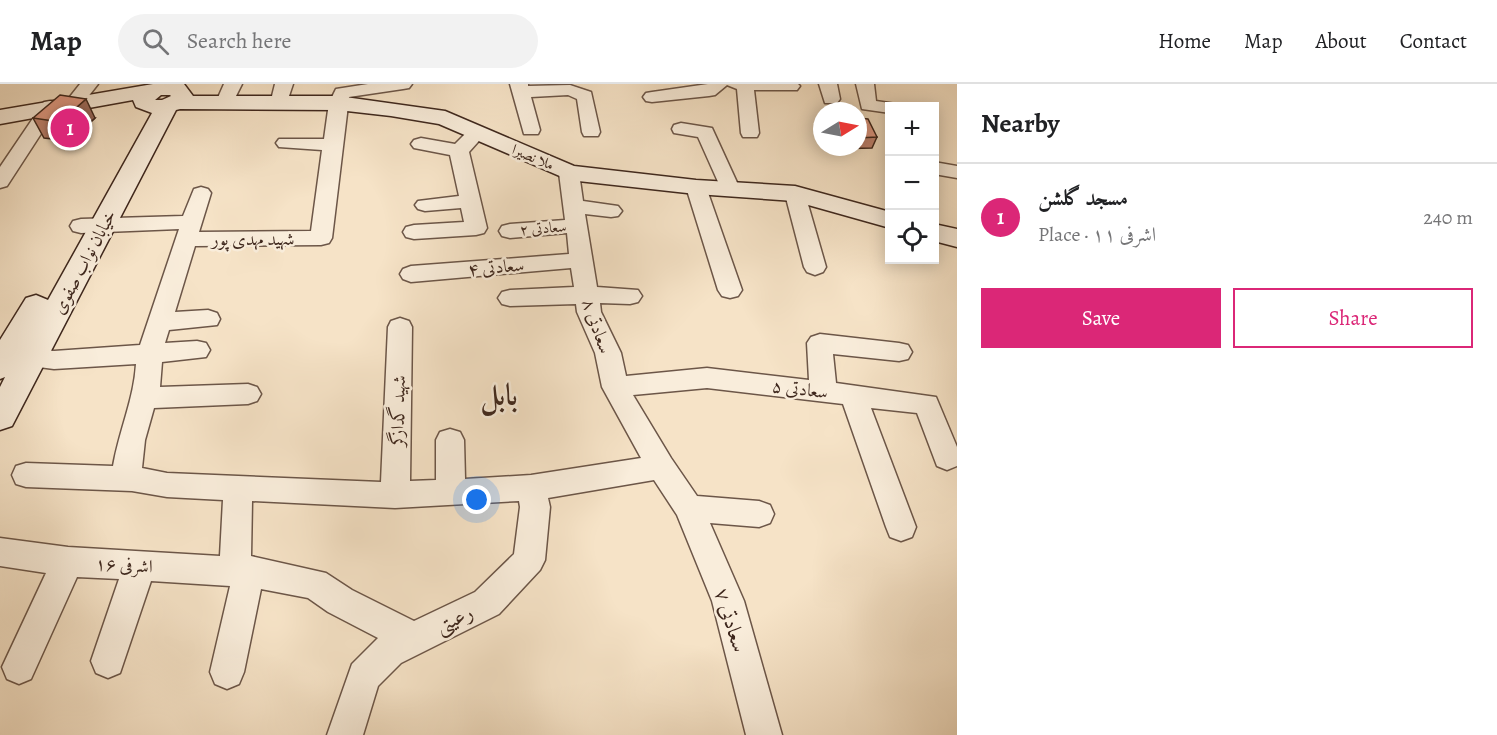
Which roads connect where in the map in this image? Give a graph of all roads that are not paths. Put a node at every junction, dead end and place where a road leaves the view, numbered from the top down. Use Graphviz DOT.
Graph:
graph roads {
  1 [pos="403,84"];
  2 [pos="719,84"];
  3 [pos="865,84"];
  4 [pos="740,85"];
  5 [pos="791,86"];
  6 [pos="519,88"];
  7 [pos="229,93"];
  8 [pos="165,94"];
  9 [pos="282,94"];
  10 [pos="84,96"];
  11 [pos="652,97"];
  12 [pos="338,103"];
  13 [pos="50,106"];
  14 [pos="885,107"];
  15 [pos="0,117"];
  16 [pos="681,129"];
  17 [pos="531,130"];
  18 [pos="591,132"];
  19 [pos="477,133"];
  20 [pos="750,133"];
  21 [pos="286,143"];
  22 [pos="421,144"];
  23 [pos="332,145"];
  24 [pos="459,151"];
  25 [pos="939,169"];
  26 [pos="957,172"];
  27 [pos="569,173"];
  28 [pos="0,182"];
  29 [pos="696,187"];
  30 [pos="730,189"];
  31 [pos="201,193"];
  32 [pos="795,194"];
  33 [pos="470,201"];
  34 [pos="425,205"];
  35 [pos="611,211"];
  36 [pos="574,216"];
  37 [pos="885,219"];
  38 [pos="92,226"];
  39 [pos="189,231"];
  40 [pos="414,231"];
  41 [pos="510,231"];
  42 [pos="939,233"];
  43 [pos="957,238"];
  44 [pos="581,260"];
  45 [pos="815,267"];
  46 [pos="411,274"];
  47 [pos="730,290"];
  48 [pos="586,295"];
  49 [pos="630,296"];
  50 [pos="510,298"];
  51 [pos="208,319"];
  52 [pos="160,322"];
  53 [pos="400,327"];
  54 [pos="197,350"];
  55 [pos="150,352"];
  56 [pos="899,352"];
  57 [pos="10,358"];
  58 [pos="615,387"];
  59 [pos="823,392"];
  60 [pos="248,394"];
  61 [pos="853,396"];
  62 [pos="144,398"];
  63 [pos="0,417"];
  64 [pos="450,440"];
  65 [pos="947,458"];
  66 [pos="661,467"];
  67 [pos="26,475"];
  68 [pos="132,479"];
  69 [pos="238,488"];
  70 [pos="531,488"];
  71 [pos="451,492"];
  72 [pos="395,495"];
  73 [pos="689,508"];
  74 [pos="759,514"];
  75 [pos="901,527"];
  76 [pos="0,552"];
  77 [pos="68,562"];
  78 [pos="140,566"];
  79 [pos="249,572"];
  80 [pos="414,639"];
  81 [pos="108,661"];
  82 [pos="19,667"];
  83 [pos="227,672"];
  84 [pos="345,735"];
  85 [pos="764,735"];
  1 -- 12 [label="street"];
  2 -- 11 [label="street"];
  3 -- 14 [label="street"];
  4 -- 5 [label="street"];
  4 -- 20 [label="street"];
  6 -- 17 [label="street"];
  6 -- 18 [label="street"];
  7 -- 8 [label="street, ملا نصیرا"];
  7 -- 9 [label="street, ملا نصیرا"];
  8 -- 10 [label="street, ملا نصیرا"];
  8 -- 38 [label="street, خیابان نواب صفوی"];
  9 -- 12 [label="street, ملا نصیرا"];
  10 -- 13 [label="street, ملا نصیرا"];
  12 -- 19 [label="street, ملا نصیرا"];
  12 -- 23 [label="street"];
  13 -- 15 [label="street, ملا نصیرا"];
  13 -- 28 [label="street"];
  16 -- 30 [label="street"];
  19 -- 24 [label="street"];
  19 -- 27 [label="street, ملا نصیرا"];
  21 -- 23 [label="street"];
  22 -- 24 [label="street"];
  23 -- 39 [label="street, شهید مهدی پور"];
  24 -- 33 [label="street"];
  25 -- 26 [label="street"];
  27 -- 29 [label="street, ملا نصیرا"];
  27 -- 36 [label="street, سعادتی ۸"];
  29 -- 30 [label="street, ملا نصیرا"];
  29 -- 47 [label="street"];
  30 -- 32 [label="street, ملا نصیرا"];
  31 -- 39 [label="street"];
  32 -- 37 [label="street, ملا نصیرا"];
  32 -- 45 [label="street"];
  33 -- 34 [label="street"];
  33 -- 40 [label="street"];
  35 -- 36 [label="street, سعادتی ۲"];
  36 -- 41 [label="street, سعادتی ۲"];
  36 -- 44 [label="street, سعادتی ۸"];
  38 -- 39 [label="street, شهید مهدی پور"];
  38 -- 57 [label="street, خیابان نواب صفوی"];
  39 -- 52 [label="street"];
  42 -- 43 [label="street"];
  44 -- 46 [label="street, سعادتی ۴"];
  44 -- 48 [label="street, سعادتی ۸"];
  48 -- 49 [label="street"];
  48 -- 50 [label="street"];
  48 -- 58 [label="street, سعادتی ۸"];
  51 -- 52 [label="street"];
  52 -- 55 [label="street"];
  53 -- 72 [label="street, شهید گدازگر"];
  54 -- 55 [label="street"];
  55 -- 57 [label="street"];
  55 -- 62 [label="street"];
  56 -- 59 [label="street"];
  57 -- 63 [label="street, خیابان نواب صفوی"];
  58 -- 59 [label="street, سعادتی ۵"];
  58 -- 66 [label="street, سعادتی ۸"];
  59 -- 61 [label="street, سعادتی ۵"];
  60 -- 62 [label="street"];
  61 -- 65 [label="street, سعادتی ۵"];
  61 -- 75 [label="street"];
  62 -- 68 [label="street"];
  64 -- 71 [label="street"];
  66 -- 70 [label="street"];
  66 -- 73 [label="street, سعادتی ۷"];
  67 -- 68 [label="street"];
  68 -- 69 [label="street"];
  69 -- 72 [label="street"];
  69 -- 79 [label="street"];
  70 -- 71 [label="street"];
  70 -- 80 [label="street, رعیتی"];
  71 -- 72 [label="street"];
  73 -- 74 [label="street"];
  73 -- 85 [label="street, سعادتی ۷"];
  76 -- 77 [label="street, اشرفی ۱۶"];
  77 -- 78 [label="street, اشرفی ۱۶"];
  77 -- 82 [label="street"];
  78 -- 79 [label="street, اشرفی ۱۶"];
  78 -- 81 [label="street"];
  79 -- 80 [label="street, اشرفی ۱۶"];
  79 -- 83 [label="street"];
  80 -- 84 [label="street, رعیتی"];
}
